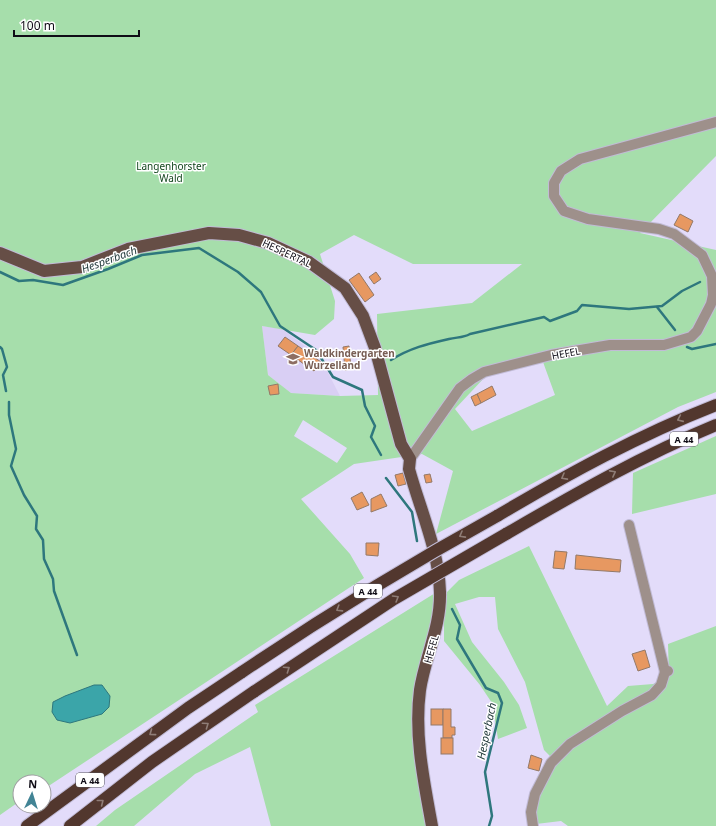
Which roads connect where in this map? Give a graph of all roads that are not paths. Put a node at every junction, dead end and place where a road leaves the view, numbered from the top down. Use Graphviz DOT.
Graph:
graph roads {
  1 [pos="716,122"];
  2 [pos="0,253"];
  3 [pos="716,405"];
  4 [pos="716,425"];
  5 [pos="410,458"];
  6 [pos="629,525"];
  7 [pos="27,826"];
  8 [pos="70,826"];
  9 [pos="432,826"];
  10 [pos="533,826"];
  1 -- 5 [label="street, HEFEL"];
  2 -- 5 [label="main road, HESPERTAL"];
  3 -- 7 [label="highway, A 44, one-way, bridge"];
  8 -- 4 [label="highway, A 44, one-way, bridge"];
  5 -- 9 [label="main road, HEFEL"];
  6 -- 10 [label="street"];
}
